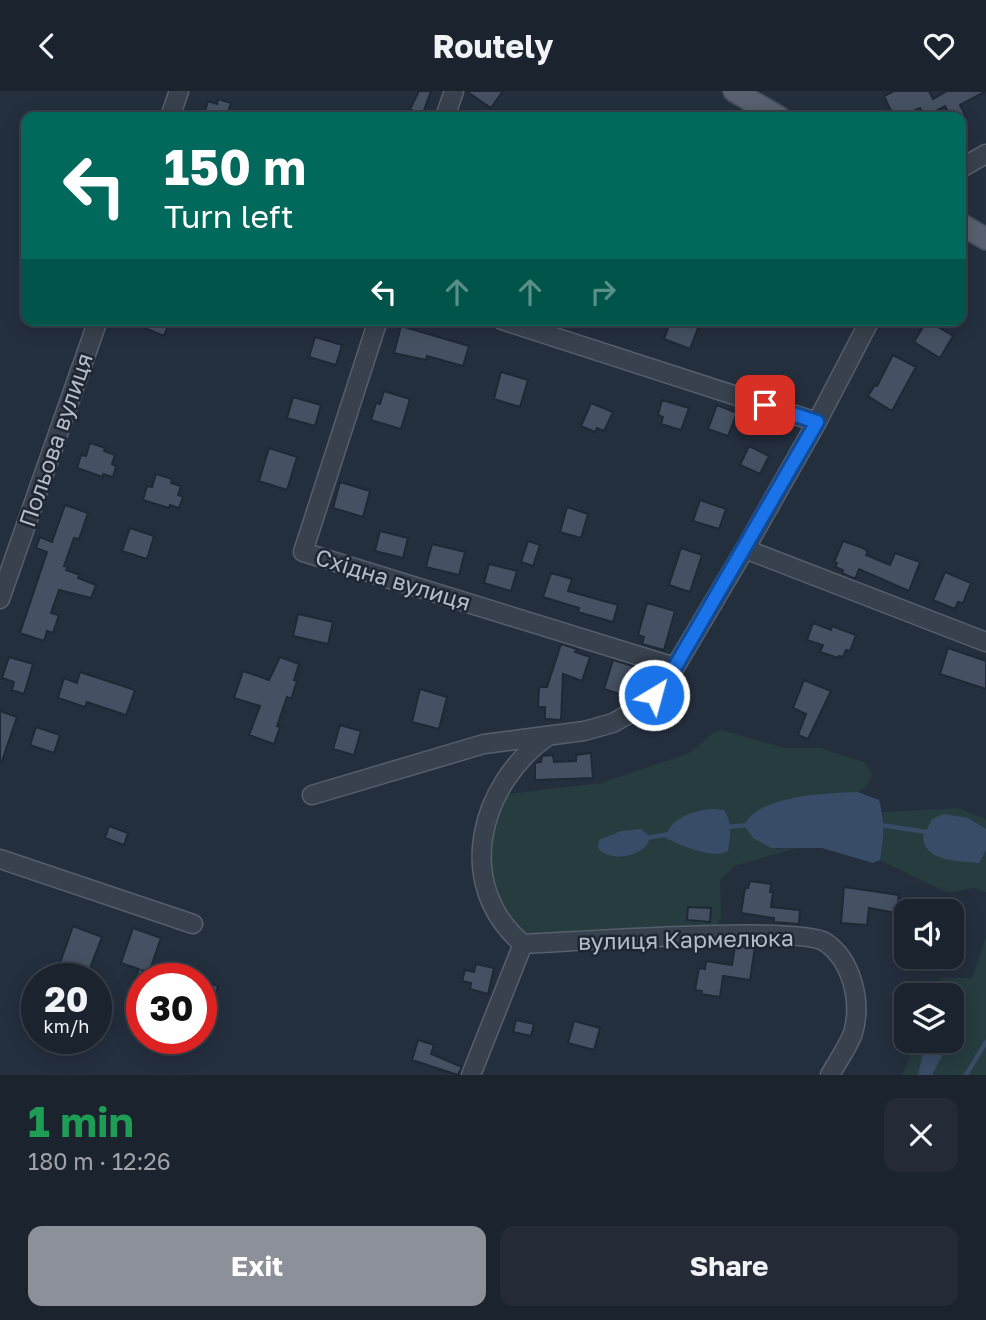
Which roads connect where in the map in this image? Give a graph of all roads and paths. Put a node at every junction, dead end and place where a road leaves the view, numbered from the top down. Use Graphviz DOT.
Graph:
graph roads {
  1 [pos="179,91"];
  2 [pos="454,91"];
  3 [pos="734,91"];
  4 [pos="172,112"];
  5 [pos="447,112"];
  6 [pos="770,112"];
  7 [pos="986,154"];
  8 [pos="966,165"];
  9 [pos="966,227"];
  10 [pos="986,239"];
  11 [pos="96,326"];
  12 [pos="376,326"];
  13 [pos="521,326"];
  14 [pos="867,326"];
  15 [pos="817,422"];
  16 [pos="745,549"];
  17 [pos="0,599"];
  18 [pos="986,642"];
  19 [pos="675,667"];
  20 [pos="548,736"];
  21 [pos="312,795"];
  22 [pos="0,859"];
  23 [pos="193,923"];
  24 [pos="523,944"];
  25 [pos="471,1075"];
  26 [pos="830,1075"];
  1 -- 4 [label="street"];
  2 -- 5 [label="street"];
  3 -- 6 [label="main road"];
  7 -- 8 [label="street"];
  9 -- 10 [label="main road"];
  11 -- 17 [label="street, Польова вулиця"];
  12 -- 19 [label="street, Східна вулиця"];
  13 -- 15 [label="street"];
  14 -- 15 [label="street"];
  15 -- 16 [label="street"];
  16 -- 18 [label="street"];
  16 -- 19 [label="street"];
  19 -- 20 [label="street"];
  20 -- 21 [label="street"];
  20 -- 24 [label="street"];
  22 -- 23 [label="street"];
  24 -- 25 [label="street"];
  24 -- 26 [label="street, вулиця Кармелюка"];
}
